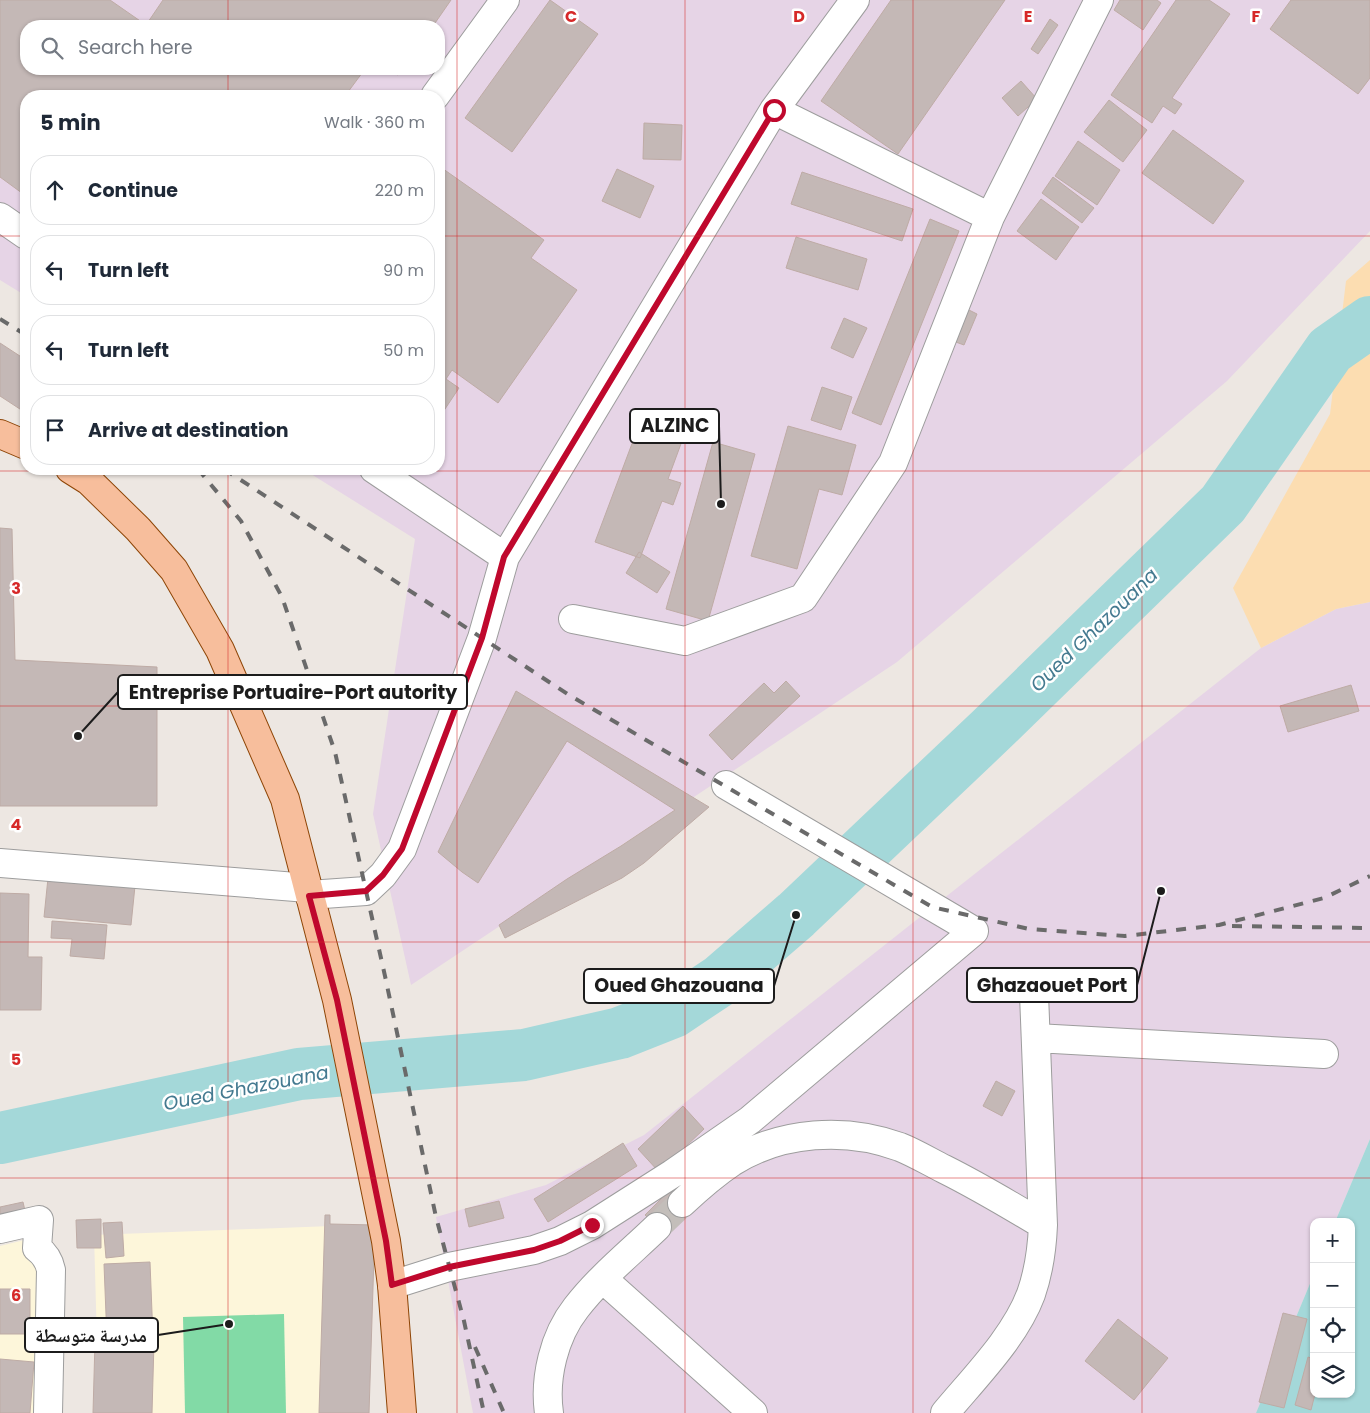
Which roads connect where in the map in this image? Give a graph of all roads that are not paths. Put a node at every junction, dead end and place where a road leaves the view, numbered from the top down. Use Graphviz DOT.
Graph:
graph roads {
  1 [pos="505,0"];
  2 [pos="855,0"];
  3 [pos="1099,0"];
  4 [pos="439,90"];
  5 [pos="774,110"];
  6 [pos="0,217"];
  7 [pos="990,217"];
  8 [pos="20,231"];
  9 [pos="0,434"];
  10 [pos="20,442"];
  11 [pos="80,475"];
  12 [pos="383,475"];
  13 [pos="504,557"];
  14 [pos="573,619"];
  15 [pos="726,785"];
  16 [pos="0,863"];
  17 [pos="308,892"];
  18 [pos="1034,994"];
  19 [pos="1036,1038"];
  20 [pos="1324,1054"];
  21 [pos="682,1203"];
  22 [pos="1043,1225"];
  23 [pos="657,1227"];
  24 [pos="0,1229"];
  25 [pos="602,1279"];
  26 [pos="392,1285"];
  27 [pos="48,1413"];
  28 [pos="402,1413"];
  29 [pos="549,1413"];
  30 [pos="753,1413"];
  31 [pos="945,1413"];
  1 -- 4 [label="street"];
  2 -- 5 [label="street"];
  3 -- 7 [label="street"];
  5 -- 7 [label="street"];
  5 -- 13 [label="street"];
  6 -- 8 [label="street"];
  7 -- 14 [label="street"];
  9 -- 10 [label="main road"];
  11 -- 17 [label="main road"];
  12 -- 13 [label="street"];
  13 -- 17 [label="street"];
  15 -- 26 [label="street"];
  16 -- 17 [label="street"];
  17 -- 26 [label="main road"];
  18 -- 19 [label="street"];
  19 -- 20 [label="street"];
  19 -- 22 [label="street"];
  21 -- 22 [label="street"];
  22 -- 31 [label="street"];
  23 -- 25 [label="street"];
  24 -- 27 [label="street"];
  25 -- 29 [label="street"];
  25 -- 30 [label="street"];
  26 -- 28 [label="main road"];
}
